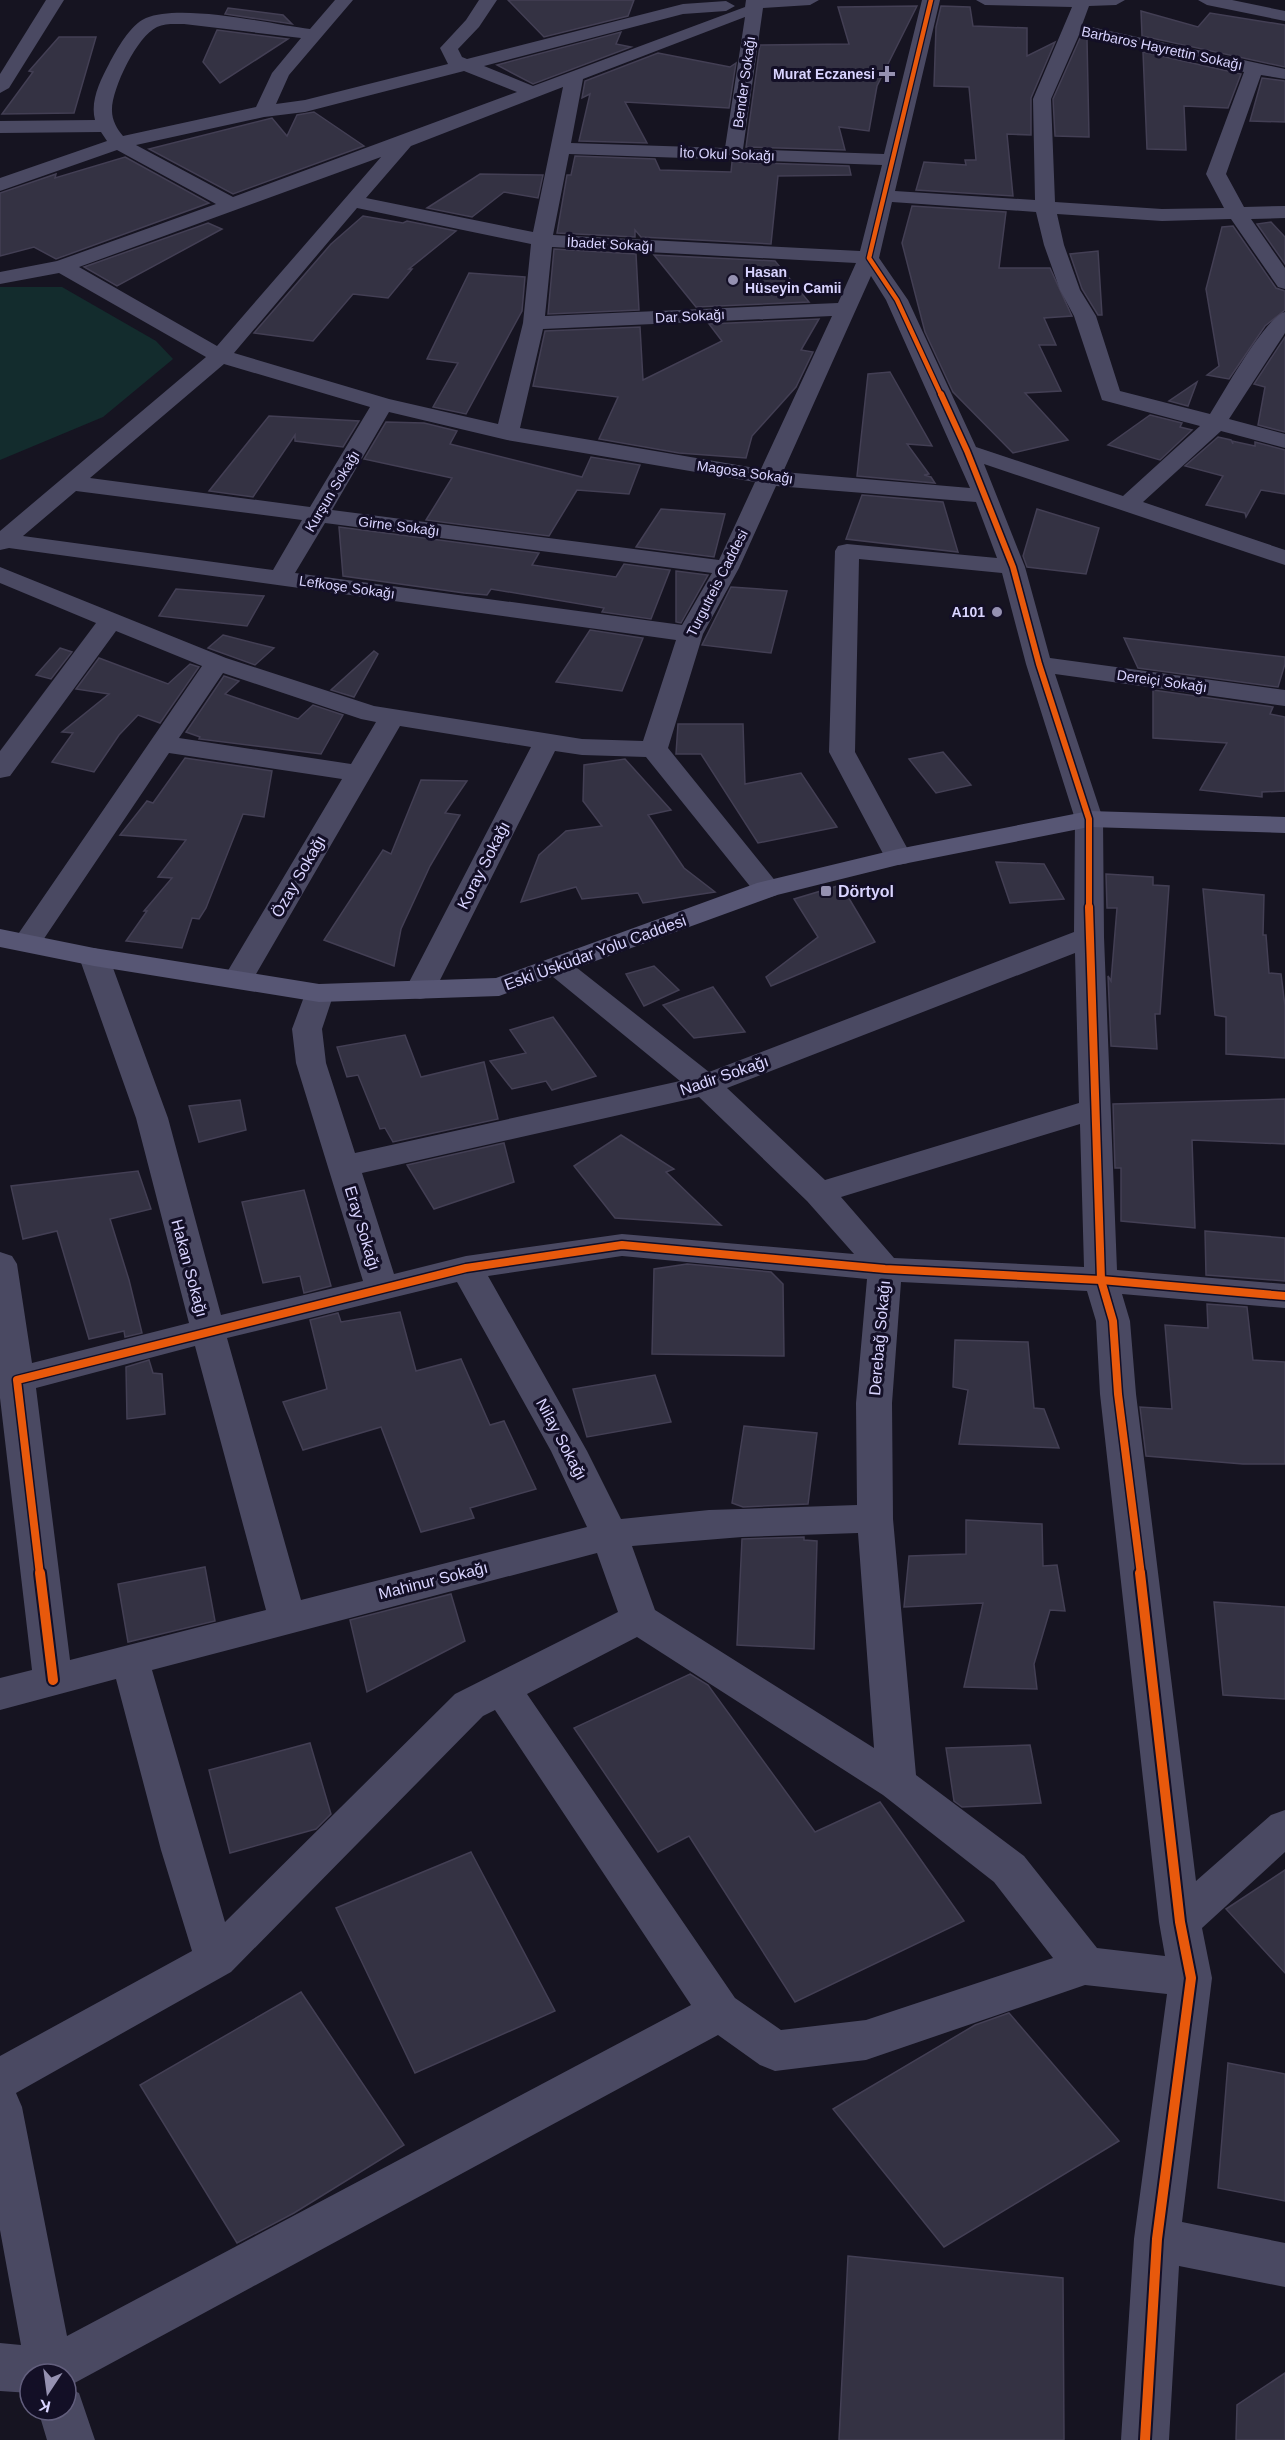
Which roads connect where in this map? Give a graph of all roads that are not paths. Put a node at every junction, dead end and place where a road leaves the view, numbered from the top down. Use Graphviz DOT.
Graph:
graph roads {
  1 [pos="55,0"];
  2 [pos="344,0"];
  3 [pos="488,0"];
  4 [pos="810,0"];
  5 [pos="931,0"];
  6 [pos="985,0"];
  7 [pos="1116,0"];
  8 [pos="1207,0"];
  9 [pos="1082,3"];
  10 [pos="683,5"];
  11 [pos="753,7"];
  12 [pos="1285,16"];
  13 [pos="1071,28"];
  14 [pos="315,35"];
  15 [pos="465,64"];
  16 [pos="1254,69"];
  17 [pos="1285,74"];
  18 [pos="575,75"];
  19 [pos="0,88"];
  20 [pos="533,92"];
  21 [pos="264,111"];
  22 [pos="105,126"];
  23 [pos="0,127"];
  24 [pos="404,142"];
  25 [pos="118,143"];
  26 [pos="561,148"];
  27 [pos="733,154"];
  28 [pos="893,160"];
  29 [pos="0,185"];
  30 [pos="885,196"];
  31 [pos="355,202"];
  32 [pos="231,204"];
  33 [pos="1045,207"];
  34 [pos="1285,212"];
  35 [pos="1237,213"];
  36 [pos="542,240"];
  37 [pos="869,258"];
  38 [pos="62,266"];
  39 [pos="0,278"];
  40 [pos="1285,283"];
  41 [pos="846,309"];
  42 [pos="1285,318"];
  43 [pos="534,323"];
  44 [pos="220,356"];
  45 [pos="383,404"];
  46 [pos="1216,423"];
  47 [pos="507,433"];
  48 [pos="1285,441"];
  49 [pos="967,451"];
  50 [pos="770,477"];
  51 [pos="71,483"];
  52 [pos="984,496"];
  53 [pos="1126,505"];
  54 [pos="317,515"];
  55 [pos="2,541"];
  56 [pos="1281,550"];
  57 [pos="1013,567"];
  58 [pos="728,568"];
  59 [pos="0,574"];
  60 [pos="280,578"];
  61 [pos="112,619"];
  62 [pos="690,634"];
  63 [pos="217,663"];
  64 [pos="1040,664"];
  65 [pos="1285,698"];
  66 [pos="392,717"];
  67 [pos="547,741"];
  68 [pos="162,744"];
  69 [pos="654,748"];
  70 [pos="0,770"];
  71 [pos="358,773"];
  72 [pos="1285,826"];
  73 [pos="1089,830"];
  74 [pos="898,857"];
  75 [pos="767,889"];
  76 [pos="1089,937"];
  77 [pos="14,941"];
  78 [pos="94,957"];
  79 [pos="557,966"];
  80 [pos="238,979"];
  81 [pos="420,990"];
  82 [pos="319,993"];
  83 [pos="705,1085"];
  84 [pos="1095,1109"];
  85 [pos="345,1166"];
  86 [pos="819,1193"];
  87 [pos="0,1264"];
  88 [pos="466,1268"];
  89 [pos="885,1269"];
  90 [pos="1101,1280"];
  91 [pos="382,1289"];
  92 [pos="1285,1296"];
  93 [pos="207,1330"];
  94 [pos="9,1382"];
  95 [pos="875,1519"];
  96 [pos="610,1535"];
  97 [pos="287,1617"];
  98 [pos="639,1619"];
  99 [pos="130,1659"];
  100 [pos="53,1680"];
  101 [pos="502,1688"];
  102 [pos="0,1694"];
  103 [pos="897,1783"];
  104 [pos="1285,1827"];
  105 [pos="1180,1922"];
  106 [pos="216,1959"];
  107 [pos="1085,1966"];
  108 [pos="1191,1978"];
  109 [pos="720,2012"];
  110 [pos="0,2079"];
  111 [pos="0,2107"];
  112 [pos="1156,2239"];
  113 [pos="1285,2265"];
  114 [pos="50,2362"];
  115 [pos="0,2367"];
  116 [pos="78,2372"];
  117 [pos="18,2373"];
  118 [pos="65,2422"];
  119 [pos="71,2440"];
  120 [pos="1145,2440"];
  1 -- 19 [label="street"];
  2 -- 14 [label="street"];
  3 -- 15 [label="street"];
  4 -- 11 [label="street"];
  5 -- 28 [label="street, Turgutreis Caddesi"];
  6 -- 9 [label="street"];
  7 -- 9 [label="street"];
  8 -- 12 [label="street"];
  9 -- 13 [label="street"];
  10 -- 11 [label="street"];
  10 -- 15 [label="street"];
  11 -- 18 [label="street"];
  11 -- 27 [label="street, Bender Sokağı"];
  13 -- 16 [label="street, Barbaros Hayrettin Sokağı"];
  13 -- 33 [label="street"];
  14 -- 21 [label="street"];
  14 -- 22 [label="street"];
  15 -- 20 [label="street"];
  15 -- 21 [label="street"];
  16 -- 17 [label="street, Barbaros Hayrettin Sokağı"];
  16 -- 35 [label="street"];
  18 -- 20 [label="street"];
  18 -- 26 [label="street"];
  20 -- 24 [label="street"];
  21 -- 25 [label="street"];
  22 -- 23 [label="street"];
  22 -- 25 [label="street"];
  24 -- 31 [label="street"];
  24 -- 32 [label="street"];
  25 -- 29 [label="street"];
  25 -- 32 [label="street"];
  26 -- 27 [label="street, İto Okul Sokağı"];
  26 -- 36 [label="street"];
  27 -- 28 [label="street, İto Okul Sokağı"];
  28 -- 30 [label="street, Turgutreis Caddesi"];
  30 -- 33 [label="street"];
  30 -- 37 [label="street, Turgutreis Caddesi"];
  31 -- 36 [label="street, İbadet Sokağı"];
  31 -- 44 [label="street"];
  32 -- 38 [label="street"];
  33 -- 35 [label="street"];
  33 -- 46 [label="street"];
  34 -- 35 [label="street"];
  35 -- 40 [label="street"];
  36 -- 37 [label="street, İbadet Sokağı"];
  36 -- 43 [label="street"];
  37 -- 41 [label="street, Turgutreis Caddesi"];
  37 -- 49 [label="street"];
  38 -- 39 [label="street"];
  38 -- 44 [label="street, Magosa Sokağı"];
  41 -- 43 [label="street, Dar Sokağı"];
  41 -- 50 [label="street, Turgutreis Caddesi"];
  42 -- 46 [label="street"];
  43 -- 47 [label="street"];
  44 -- 45 [label="street, Magosa Sokağı"];
  44 -- 51 [label="street"];
  45 -- 47 [label="street, Magosa Sokağı"];
  45 -- 54 [label="street, Kurşun Sokağı"];
  46 -- 48 [label="street"];
  46 -- 53 [label="street"];
  47 -- 50 [label="street, Magosa Sokağı"];
  49 -- 52 [label="street"];
  49 -- 53 [label="street"];
  50 -- 52 [label="street, Magosa Sokağı"];
  50 -- 58 [label="street, Turgutreis Caddesi"];
  51 -- 54 [label="street, Girne Sokağı"];
  51 -- 55 [label="street"];
  52 -- 57 [label="street"];
  53 -- 56 [label="street"];
  54 -- 58 [label="street, Girne Sokağı"];
  54 -- 60 [label="street, Kurşun Sokağı"];
  55 -- 60 [label="street, Lefkoşe Sokağı"];
  57 -- 64 [label="street"];
  57 -- 74 [label="street"];
  58 -- 62 [label="street, Turgutreis Caddesi"];
  59 -- 61 [label="street"];
  60 -- 62 [label="street, Lefkoşe Sokağı"];
  61 -- 63 [label="street"];
  61 -- 70 [label="street"];
  62 -- 69 [label="street, Turgutreis Caddesi"];
  63 -- 66 [label="street"];
  63 -- 68 [label="street"];
  64 -- 65 [label="street, Dereiçi Sokağı"];
  64 -- 73 [label="street"];
  66 -- 67 [label="street"];
  66 -- 71 [label="street, Özay Sokağı"];
  67 -- 69 [label="street"];
  67 -- 81 [label="street, Koray Sokağı"];
  68 -- 71 [label="street"];
  68 -- 77 [label="street"];
  69 -- 75 [label="street"];
  71 -- 80 [label="street, Özay Sokağı"];
  72 -- 73 [label="street, Eski Üsküdar Yolu Caddesi"];
  73 -- 74 [label="street, Eski Üsküdar Yolu Caddesi"];
  73 -- 76 [label="street"];
  74 -- 75 [label="street, Eski Üsküdar Yolu Caddesi"];
  75 -- 79 [label="street, Eski Üsküdar Yolu Caddesi"];
  76 -- 83 [label="street, Nadir Sokağı"];
  76 -- 84 [label="street"];
  77 -- 78 [label="street, Eski Üsküdar Yolu Caddesi"];
  78 -- 80 [label="street, Eski Üsküdar Yolu Caddesi"];
  78 -- 93 [label="street, Hakan Sokağı"];
  79 -- 81 [label="street, Eski Üsküdar Yolu Caddesi"];
  79 -- 83 [label="street, Derebağ Sokağı"];
  80 -- 82 [label="street, Eski Üsküdar Yolu Caddesi"];
  81 -- 82 [label="street, Eski Üsküdar Yolu Caddesi"];
  82 -- 85 [label="street, Eray Sokağı"];
  83 -- 85 [label="street, Nadir Sokağı"];
  83 -- 86 [label="street, Derebağ Sokağı"];
  84 -- 86 [label="street"];
  84 -- 90 [label="street"];
  85 -- 91 [label="street, Eray Sokağı"];
  86 -- 89 [label="street, Derebağ Sokağı"];
  87 -- 94 [label="street"];
  88 -- 89 [label="street"];
  88 -- 91 [label="street"];
  88 -- 96 [label="street, Nilay Sokağı"];
  89 -- 90 [label="street"];
  89 -- 95 [label="street, Derebağ Sokağı"];
  90 -- 92 [label="street"];
  90 -- 105 [label="street"];
  91 -- 93 [label="street"];
  93 -- 94 [label="street"];
  93 -- 97 [label="street, Hakan Sokağı"];
  94 -- 100 [label="street"];
  95 -- 96 [label="street, Mahinur Sokağı"];
  95 -- 103 [label="street, Derebağ Sokağı"];
  96 -- 97 [label="street, Mahinur Sokağı"];
  96 -- 98 [label="street, Nilay Sokağı"];
  97 -- 99 [label="street, Mahinur Sokağı"];
  98 -- 101 [label="street"];
  98 -- 103 [label="street"];
  99 -- 100 [label="street, Mahinur Sokağı"];
  99 -- 106 [label="street"];
  100 -- 102 [label="street, Mahinur Sokağı"];
  101 -- 106 [label="street"];
  101 -- 109 [label="street"];
  103 -- 107 [label="street"];
  104 -- 105 [label="street"];
  105 -- 108 [label="street"];
  106 -- 110 [label="street"];
  107 -- 108 [label="street"];
  107 -- 109 [label="street"];
  108 -- 112 [label="street"];
  109 -- 116 [label="street"];
  111 -- 114 [label="street"];
  112 -- 113 [label="street"];
  112 -- 120 [label="street"];
  115 -- 117 [label="street"];
  118 -- 119 [label="street"];
}
